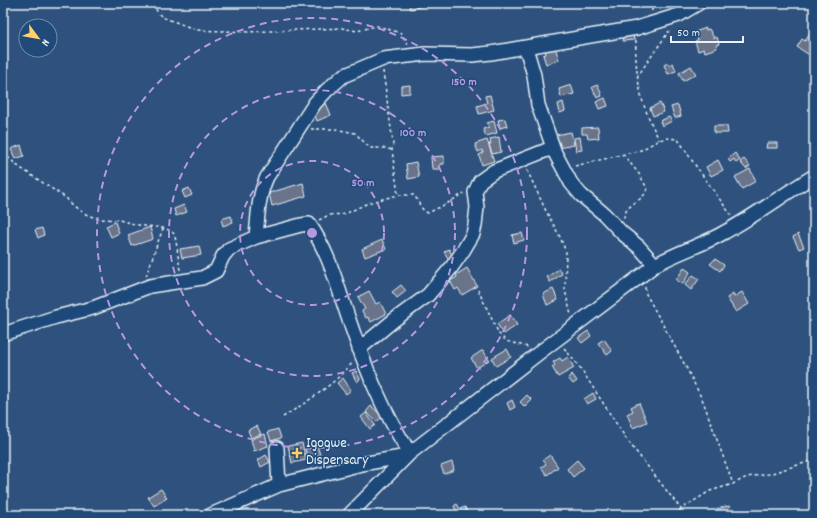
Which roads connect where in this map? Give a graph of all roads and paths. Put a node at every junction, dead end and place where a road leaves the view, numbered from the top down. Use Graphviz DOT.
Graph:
graph roads {
  1 [pos="154,3"];
  2 [pos="699,3"];
  3 [pos="679,15"];
  4 [pos="637,28"];
  5 [pos="526,48"];
  6 [pos="411,55"];
  7 [pos="382,59"];
  8 [pos="637,77"];
  9 [pos="297,130"];
  10 [pos="659,140"];
  11 [pos="392,150"];
  12 [pos="3,153"];
  13 [pos="555,153"];
  14 [pos="623,154"];
  15 [pos="522,159"];
  16 [pos="563,169"];
  17 [pos="814,176"];
  18 [pos="477,187"];
  19 [pos="398,195"];
  20 [pos="309,224"];
  21 [pos="738,224"];
  22 [pos="163,229"];
  23 [pos="622,233"];
  24 [pos="256,237"];
  25 [pos="655,264"];
  26 [pos="644,273"];
  27 [pos="178,281"];
  28 [pos="138,290"];
  29 [pos="478,290"];
  30 [pos="574,326"];
  31 [pos="3,334"];
  32 [pos="557,339"];
  33 [pos="360,351"];
  34 [pos="540,352"];
  35 [pos="283,417"];
  36 [pos="277,448"];
  37 [pos="409,454"];
  38 [pos="814,460"];
  39 [pos="733,484"];
  40 [pos="279,485"];
  41 [pos="681,509"];
  42 [pos="211,515"];
  43 [pos="349,515"];
  44 [pos="675,515"];
  1 -- 6 [label="path"];
  2 -- 3 [label="street"];
  3 -- 4 [label="street"];
  3 -- 8 [label="path"];
  4 -- 5 [label="street"];
  4 -- 8 [label="path"];
  5 -- 6 [label="street"];
  5 -- 13 [label="street"];
  6 -- 7 [label="street"];
  7 -- 9 [label="street"];
  7 -- 11 [label="path"];
  8 -- 10 [label="path"];
  9 -- 11 [label="path"];
  9 -- 24 [label="street"];
  10 -- 14 [label="path"];
  10 -- 21 [label="path"];
  11 -- 19 [label="path"];
  12 -- 22 [label="path"];
  13 -- 15 [label="street"];
  13 -- 16 [label="street"];
  14 -- 16 [label="path"];
  14 -- 23 [label="path"];
  15 -- 18 [label="street"];
  15 -- 30 [label="path"];
  16 -- 23 [label="street"];
  17 -- 21 [label="street"];
  18 -- 19 [label="path"];
  18 -- 33 [label="street"];
  19 -- 20 [label="path"];
  20 -- 24 [label="street"];
  20 -- 33 [label="street"];
  21 -- 25 [label="street"];
  22 -- 27 [label="path"];
  22 -- 28 [label="path"];
  23 -- 25 [label="street"];
  24 -- 27 [label="street"];
  25 -- 26 [label="street"];
  26 -- 30 [label="street"];
  26 -- 39 [label="path"];
  27 -- 28 [label="street"];
  28 -- 31 [label="street"];
  29 -- 34 [label="path"];
  30 -- 32 [label="street"];
  32 -- 34 [label="street"];
  32 -- 41 [label="path"];
  33 -- 35 [label="path"];
  33 -- 37 [label="street"];
  34 -- 37 [label="street"];
  36 -- 40 [label="street"];
  37 -- 40 [label="street"];
  37 -- 43 [label="street"];
  38 -- 39 [label="path"];
  39 -- 41 [label="path"];
  40 -- 42 [label="street"];
  41 -- 44 [label="path"];
}
